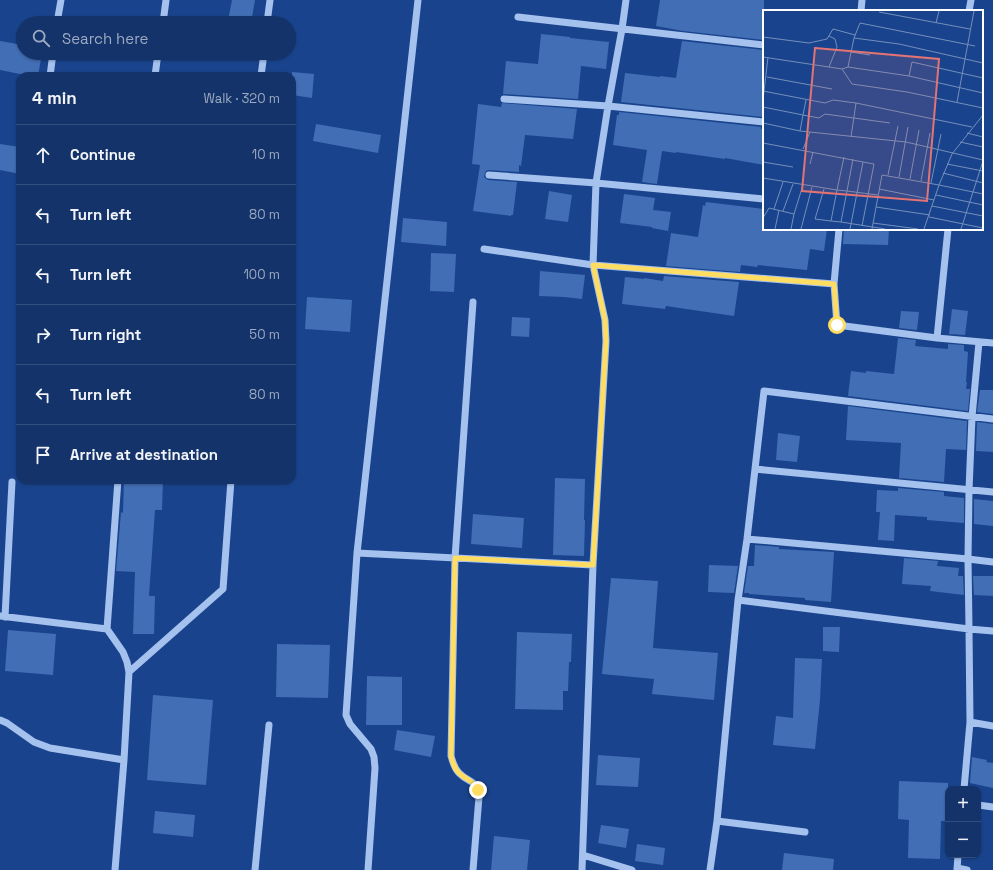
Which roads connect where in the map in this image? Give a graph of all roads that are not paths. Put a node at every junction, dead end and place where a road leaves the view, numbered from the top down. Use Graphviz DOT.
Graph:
graph roads {
  1 [pos="61,0"];
  2 [pos="166,0"];
  3 [pos="270,0"];
  4 [pos="418,0"];
  5 [pos="626,0"];
  6 [pos="862,0"];
  7 [pos="971,0"];
  8 [pos="861,10"];
  9 [pos="970,10"];
  10 [pos="58,16"];
  11 [pos="163,16"];
  12 [pos="268,16"];
  13 [pos="518,17"];
  14 [pos="622,29"];
  15 [pos="763,45"];
  16 [pos="52,60"];
  17 [pos="157,60"];
  18 [pos="263,60"];
  19 [pos="51,72"];
  20 [pos="156,72"];
  21 [pos="262,72"];
  22 [pos="504,100"];
  23 [pos="608,106"];
  24 [pos="763,122"];
  25 [pos="489,175"];
  26 [pos="596,183"];
  27 [pos="763,199"];
  28 [pos="839,230"];
  29 [pos="948,230"];
  30 [pos="484,249"];
  31 [pos="593,265"];
  32 [pos="834,284"];
  33 [pos="473,302"];
  34 [pos="937,338"];
  35 [pos="978,342"];
  36 [pos="993,343"];
  37 [pos="972,417"];
  38 [pos="993,419"];
  39 [pos="755,469"];
  40 [pos="12,482"];
  41 [pos="118,484"];
  42 [pos="230,484"];
  43 [pos="969,490"];
  44 [pos="993,492"];
  45 [pos="747,539"];
  46 [pos="357,552"];
  47 [pos="455,558"];
  48 [pos="968,560"];
  49 [pos="993,562"];
  50 [pos="593,565"];
  51 [pos="738,600"];
  52 [pos="3,616"];
  53 [pos="107,629"];
  54 [pos="969,629"];
  55 [pos="993,631"];
  56 [pos="129,672"];
  57 [pos="0,720"];
  58 [pos="970,722"];
  59 [pos="269,725"];
  60 [pos="993,726"];
  61 [pos="124,760"];
  62 [pos="964,786"];
  63 [pos="981,805"];
  64 [pos="993,807"];
  65 [pos="717,821"];
  66 [pos="805,832"];
  67 [pos="583,855"];
  68 [pos="958,858"];
  69 [pos="957,869"];
  70 [pos="115,870"];
  71 [pos="255,870"];
  72 [pos="368,870"];
  73 [pos="473,870"];
  74 [pos="582,870"];
  75 [pos="632,870"];
  76 [pos="710,870"];
  77 [pos="967,870"];
  1 -- 10 [label="street"];
  2 -- 11 [label="street"];
  3 -- 12 [label="street"];
  4 -- 46 [label="street"];
  5 -- 14 [label="street"];
  6 -- 8 [label="street"];
  7 -- 9 [label="street"];
  13 -- 14 [label="street"];
  14 -- 15 [label="street"];
  14 -- 23 [label="street"];
  16 -- 19 [label="street"];
  17 -- 20 [label="street"];
  18 -- 21 [label="street"];
  22 -- 23 [label="street"];
  23 -- 24 [label="street"];
  23 -- 26 [label="street"];
  25 -- 26 [label="street"];
  26 -- 27 [label="street"];
  26 -- 31 [label="street"];
  28 -- 32 [label="street"];
  29 -- 34 [label="street"];
  30 -- 31 [label="street"];
  31 -- 32 [label="street"];
  31 -- 50 [label="street"];
  32 -- 34 [label="street"];
  33 -- 47 [label="street"];
  34 -- 35 [label="street"];
  35 -- 36 [label="street"];
  35 -- 37 [label="street"];
  37 -- 38 [label="street"];
  37 -- 39 [label="street"];
  37 -- 43 [label="street"];
  39 -- 43 [label="street"];
  39 -- 45 [label="street"];
  40 -- 52 [label="street"];
  41 -- 53 [label="street"];
  42 -- 56 [label="street"];
  43 -- 44 [label="street"];
  43 -- 48 [label="street"];
  45 -- 48 [label="street"];
  45 -- 51 [label="street"];
  46 -- 47 [label="street"];
  46 -- 72 [label="street"];
  47 -- 50 [label="street"];
  47 -- 73 [label="street"];
  48 -- 49 [label="street"];
  48 -- 54 [label="street"];
  50 -- 67 [label="street"];
  51 -- 54 [label="street"];
  51 -- 65 [label="street"];
  52 -- 53 [label="street"];
  53 -- 56 [label="street"];
  54 -- 55 [label="street"];
  54 -- 58 [label="street"];
  56 -- 61 [label="street"];
  57 -- 61 [label="street"];
  58 -- 60 [label="street"];
  58 -- 62 [label="street"];
  59 -- 71 [label="street"];
  61 -- 70 [label="street"];
  63 -- 64 [label="street"];
  65 -- 66 [label="street"];
  65 -- 76 [label="street"];
  67 -- 74 [label="street"];
  67 -- 75 [label="street"];
  68 -- 69 [label="street"];
  69 -- 77 [label="street"];
}
